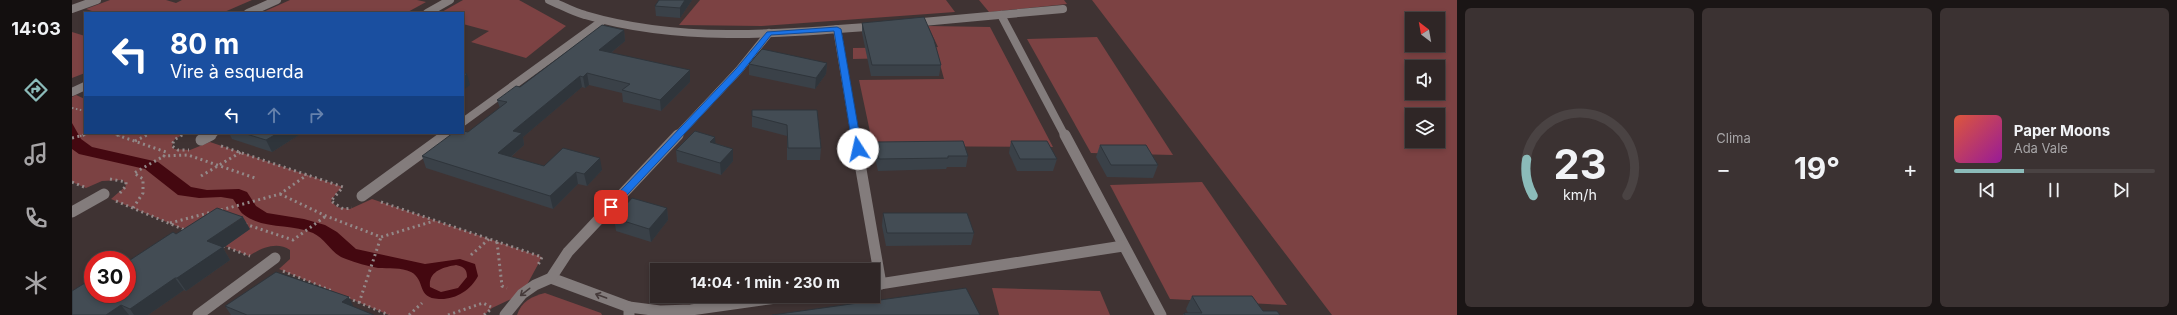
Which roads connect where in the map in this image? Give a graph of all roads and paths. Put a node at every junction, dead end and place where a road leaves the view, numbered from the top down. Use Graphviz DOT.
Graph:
graph roads {
  1 [pos="97,0"];
  2 [pos="277,0"];
  3 [pos="450,0"];
  4 [pos="549,0"];
  5 [pos="72,9"];
  6 [pos="1063,9"];
  7 [pos="250,12"];
  8 [pos="429,12"];
  9 [pos="1002,15"];
  10 [pos="602,21"];
  11 [pos="900,24"];
  12 [pos="884,25"];
  13 [pos="837,29"];
  14 [pos="769,33"];
  15 [pos="84,86"];
  16 [pos="72,92"];
  17 [pos="72,108"];
  18 [pos="84,112"];
  19 [pos="464,121"];
  20 [pos="86,134"];
  21 [pos="115,134"];
  22 [pos="148,134"];
  23 [pos="212,134"];
  24 [pos="447,134"];
  25 [pos="72,138"];
  26 [pos="201,140"];
  27 [pos="135,141"];
  28 [pos="241,152"];
  29 [pos="164,156"];
  30 [pos="218,166"];
  31 [pos="307,175"];
  32 [pos="201,176"];
  33 [pos="254,178"];
  34 [pos="106,180"];
  35 [pos="72,182"];
  36 [pos="90,186"];
  37 [pos="104,194"];
  38 [pos="280,194"];
  39 [pos="362,196"];
  40 [pos="133,208"];
  41 [pos="226,208"];
  42 [pos="72,212"];
  43 [pos="220,216"];
  44 [pos="326,216"];
  45 [pos="434,220"];
  46 [pos="170,223"];
  47 [pos="242,223"];
  48 [pos="191,232"];
  49 [pos="381,237"];
  50 [pos="489,239"];
  51 [pos="497,242"];
  52 [pos="220,244"];
  53 [pos="1123,246"];
  54 [pos="252,254"];
  55 [pos="471,256"];
  56 [pos="279,262"];
  57 [pos="874,263"];
  58 [pos="551,278"];
  59 [pos="880,284"];
  60 [pos="338,294"];
  61 [pos="522,294"];
  62 [pos="345,296"];
  63 [pos="359,303"];
  64 [pos="422,303"];
  65 [pos="741,303"];
  66 [pos="492,308"];
  67 [pos="629,311"];
  68 [pos="198,315"];
  69 [pos="389,315"];
  70 [pos="410,315"];
  71 [pos="448,315"];
  72 [pos="505,315"];
  73 [pos="1161,315"];
  1 -- 5 [label="street"];
  2 -- 7 [label="street"];
  3 -- 8 [label="street"];
  4 -- 10 [label="street"];
  6 -- 9 [label="street"];
  9 -- 11 [label="street"];
  9 -- 53 [label="street"];
  10 -- 14 [label="street"];
  10 -- 19 [label="street"];
  12 -- 13 [label="street"];
  13 -- 14 [label="street"];
  13 -- 57 [label="street"];
  14 -- 58 [label="street"];
  15 -- 16 [label="street"];
  17 -- 18 [label="path"];
  20 -- 25 [label="path"];
  21 -- 27 [label="path"];
  22 -- 27 [label="path"];
  23 -- 26 [label="street"];
  24 -- 39 [label="street"];
  27 -- 29 [label="path"];
  28 -- 30 [label="path"];
  29 -- 30 [label="path"];
  29 -- 40 [label="path"];
  30 -- 32 [label="path"];
  30 -- 33 [label="path"];
  31 -- 38 [label="path"];
  34 -- 40 [label="path"];
  35 -- 36 [label="path"];
  37 -- 42 [label="street"];
  38 -- 41 [label="path"];
  38 -- 44 [label="path"];
  40 -- 46 [label="path"];
  41 -- 43 [label="path"];
  41 -- 46 [label="path"];
  44 -- 47 [label="path"];
  44 -- 49 [label="path"];
  45 -- 49 [label="path"];
  46 -- 48 [label="path"];
  49 -- 63 [label="path"];
  50 -- 55 [label="path"];
  51 -- 61 [label="path"];
  52 -- 54 [label="path"];
  53 -- 59 [label="street"];
  53 -- 73 [label="street"];
  56 -- 60 [label="path"];
  56 -- 68 [label="street"];
  58 -- 61 [label="street, one-way"];
  67 -- 58 [label="street, one-way"];
  61 -- 72 [label="street"];
  62 -- 63 [label="path"];
  63 -- 69 [label="path"];
  64 -- 70 [label="path"];
  65 -- 67 [label="street"];
  66 -- 71 [label="path"];
}
